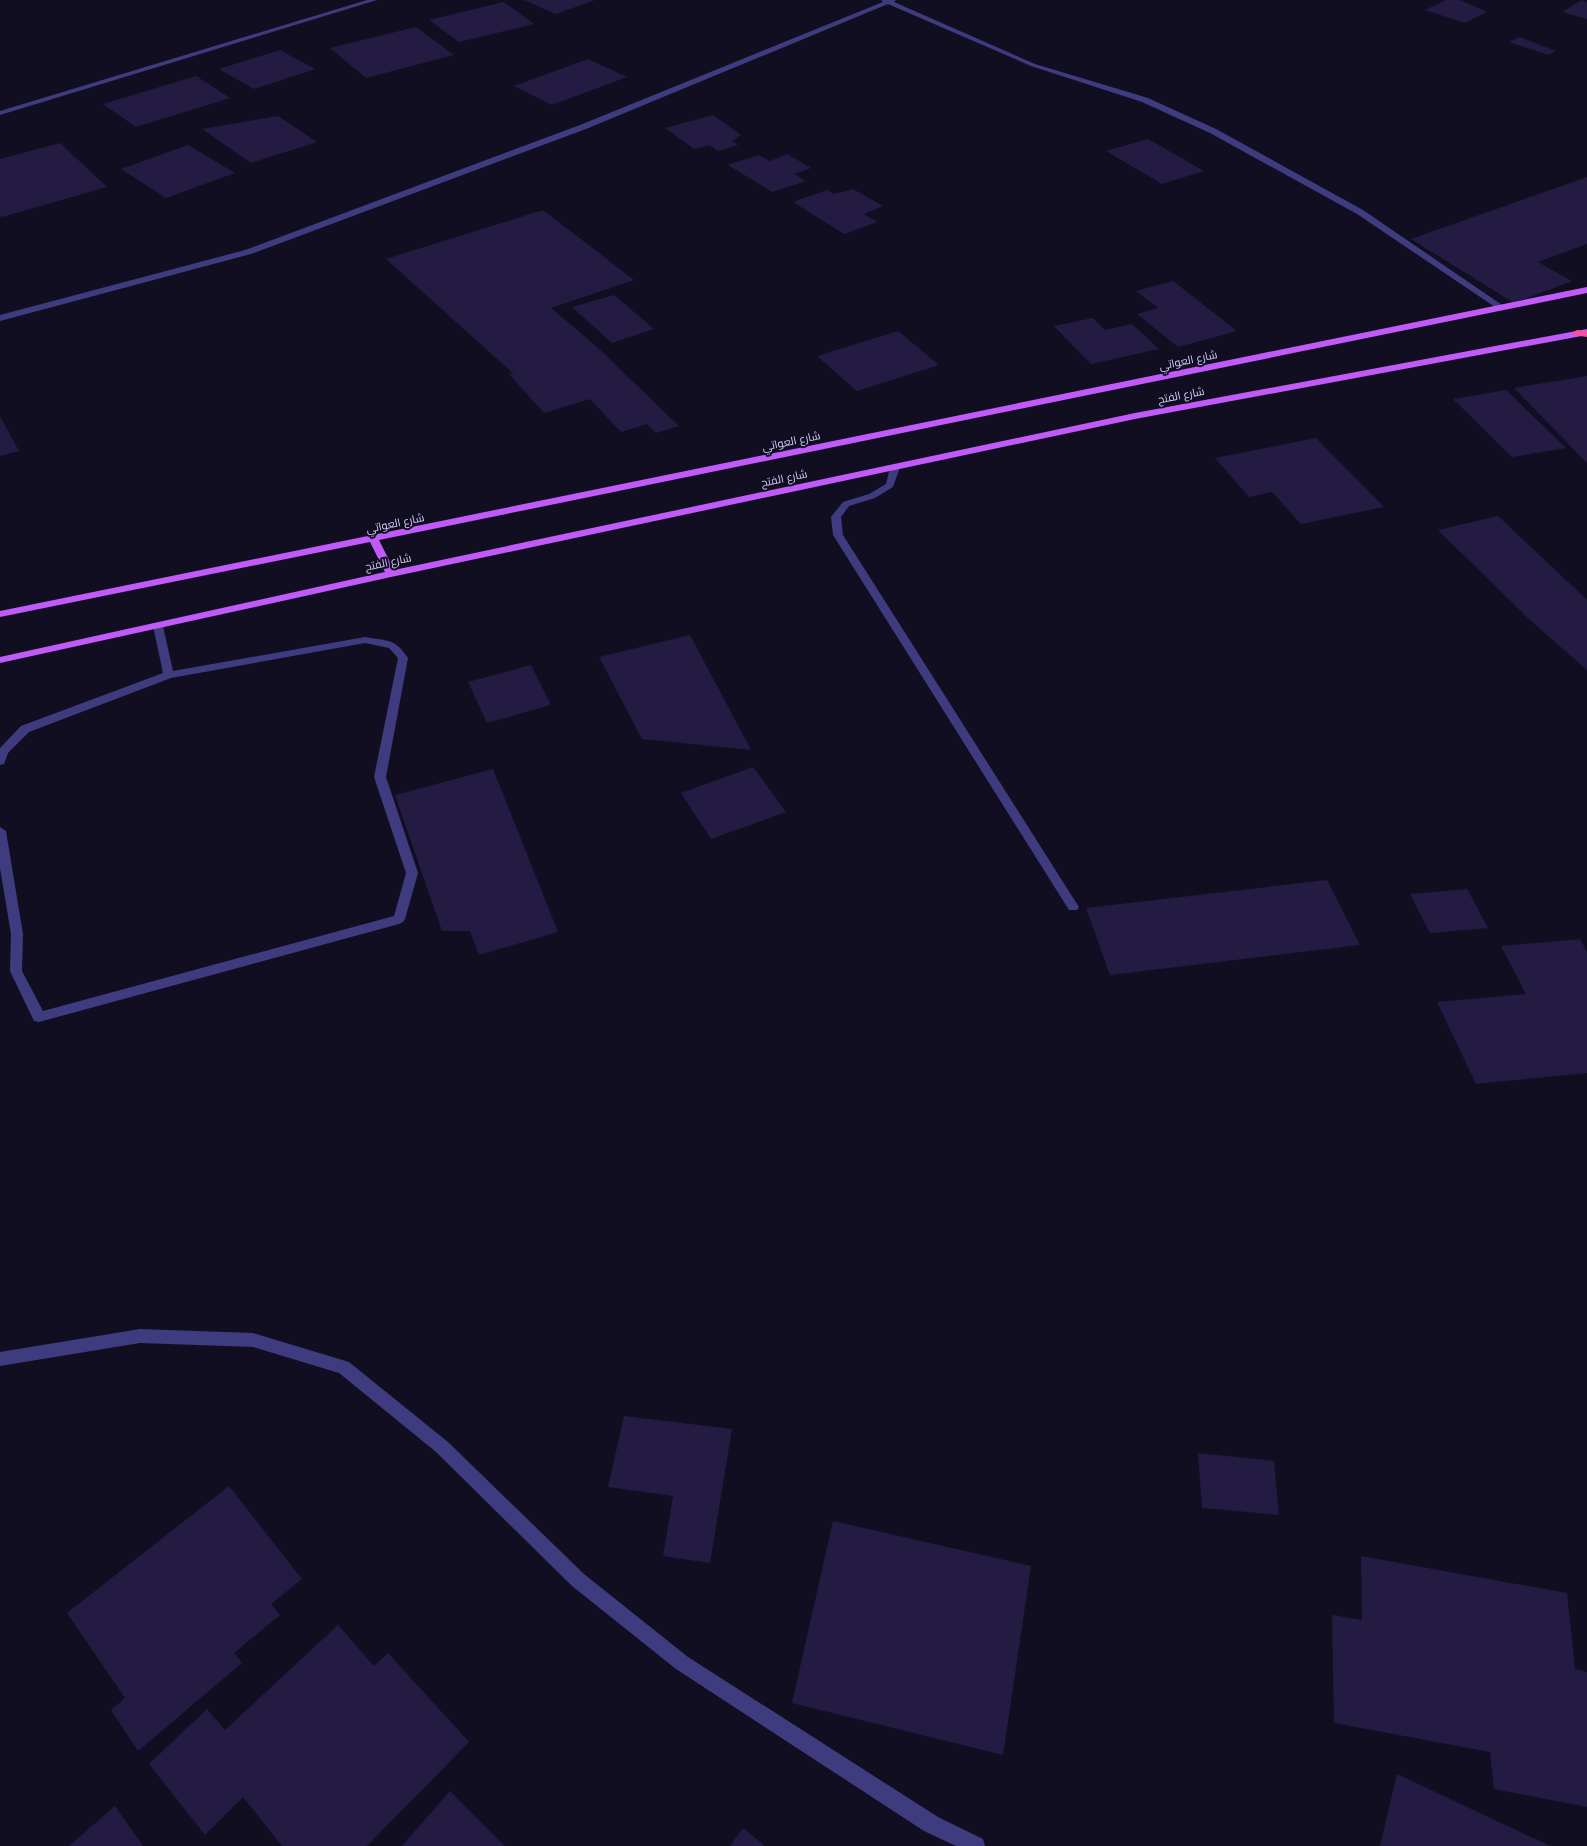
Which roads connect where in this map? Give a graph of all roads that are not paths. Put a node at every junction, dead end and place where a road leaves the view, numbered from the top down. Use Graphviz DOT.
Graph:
graph roads {
  1 [pos="374,0"];
  2 [pos="888,1"];
  3 [pos="0,113"];
  4 [pos="1587,290"];
  5 [pos="1501,307"];
  6 [pos="0,318"];
  7 [pos="1584,333"];
  8 [pos="895,468"];
  9 [pos="374,539"];
  10 [pos="391,574"];
  11 [pos="0,614"];
  12 [pos="158,626"];
  13 [pos="0,660"];
  14 [pos="169,675"];
  15 [pos="0,761"];
  16 [pos="0,831"];
  17 [pos="1073,907"];
  18 [pos="0,1359"];
  19 [pos="976,1846"];
  1 -- 3 [label="street"];
  2 -- 5 [label="street"];
  2 -- 6 [label="street"];
  4 -- 5 [label="main road, شارع العواتي"];
  5 -- 9 [label="main road, شارع العواتي"];
  7 -- 8 [label="main road, شارع الفتح"];
  8 -- 10 [label="main road, شارع الفتح"];
  8 -- 17 [label="street"];
  9 -- 10 [label="main road"];
  9 -- 11 [label="main road, شارع العواتي"];
  10 -- 12 [label="main road, شارع الفتح"];
  12 -- 13 [label="main road, شارع الفتح"];
  12 -- 14 [label="street"];
  14 -- 15 [label="street"];
  14 -- 16 [label="street"];
  18 -- 19 [label="street"];
}
